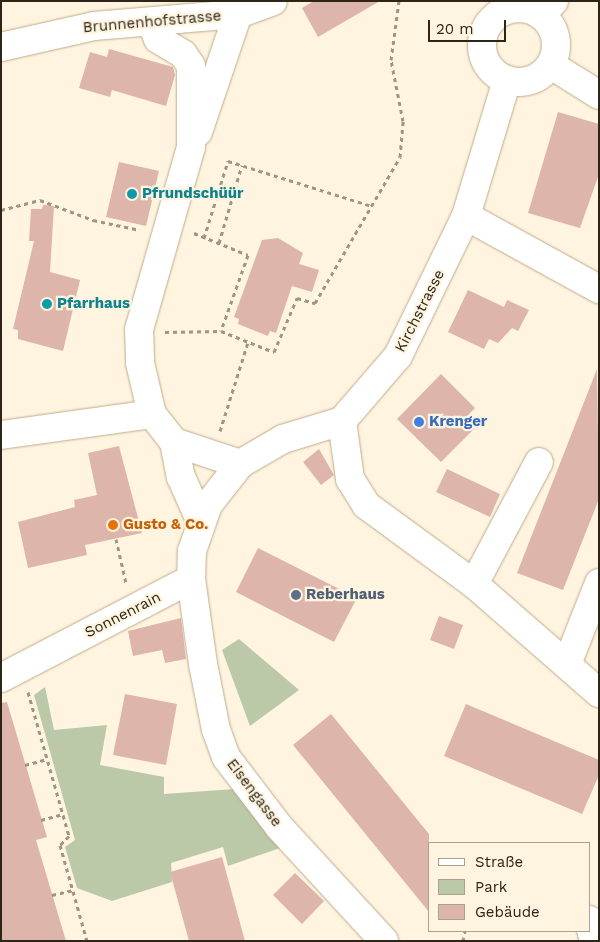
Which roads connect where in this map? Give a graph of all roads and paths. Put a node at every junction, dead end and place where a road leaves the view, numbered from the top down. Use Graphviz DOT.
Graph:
graph roads {
  1 [pos="272,1"];
  2 [pos="399,1"];
  3 [pos="547,8"];
  4 [pos="488,9"];
  5 [pos="238,14"];
  6 [pos="152,24"];
  7 [pos="1,47"];
  8 [pos="551,65"];
  9 [pos="507,80"];
  10 [pos="599,95"];
  11 [pos="191,147"];
  12 [pos="242,165"];
  13 [pos="372,206"];
  14 [pos="1,210"];
  15 [pos="466,216"];
  16 [pos="176,233"];
  17 [pos="204,238"];
  18 [pos="219,244"];
  19 [pos="599,289"];
  20 [pos="221,331"];
  21 [pos="155,332"];
  22 [pos="248,342"];
  23 [pos="152,414"];
  24 [pos="342,422"];
  25 [pos="221,430"];
  26 [pos="1,435"];
  27 [pos="174,442"];
  28 [pos="540,462"];
  29 [pos="240,464"];
  30 [pos="201,522"];
  31 [pos="116,539"];
  32 [pos="191,580"];
  33 [pos="599,582"];
  34 [pos="474,584"];
  35 [pos="132,610"];
  36 [pos="566,664"];
  37 [pos="11,673"];
  38 [pos="599,693"];
  39 [pos="47,759"];
  40 [pos="25,765"];
  41 [pos="64,814"];
  42 [pos="41,820"];
  43 [pos="73,890"];
  44 [pos="52,895"];
  45 [pos="590,924"];
  46 [pos="87,941"];
  47 [pos="384,941"];
  48 [pos="594,941"];
  1 -- 5 [label="street, Brunnenhofstrasse"];
  2 -- 13 [label="path"];
  3 -- 4 [label="street"];
  3 -- 8 [label="street"];
  4 -- 9 [label="street"];
  5 -- 6 [label="street, Brunnenhofstrasse"];
  5 -- 11 [label="street"];
  6 -- 7 [label="street, Brunnenhofstrasse"];
  6 -- 11 [label="street"];
  8 -- 9 [label="street"];
  8 -- 10 [label="street"];
  9 -- 15 [label="street, Kirchstrasse"];
  11 -- 16 [label="street"];
  12 -- 13 [label="path"];
  12 -- 17 [label="path"];
  12 -- 18 [label="path"];
  13 -- 22 [label="path"];
  14 -- 16 [label="path"];
  15 -- 19 [label="street"];
  15 -- 24 [label="street, Kirchstrasse"];
  16 -- 17 [label="path"];
  16 -- 23 [label="street"];
  17 -- 18 [label="path"];
  18 -- 20 [label="path"];
  20 -- 21 [label="path"];
  20 -- 22 [label="path"];
  22 -- 25 [label="path"];
  23 -- 26 [label="street"];
  23 -- 27 [label="street"];
  24 -- 29 [label="street"];
  24 -- 34 [label="street"];
  27 -- 29 [label="street"];
  27 -- 30 [label="street"];
  28 -- 34 [label="street"];
  29 -- 30 [label="street"];
  30 -- 32 [label="street"];
  31 -- 35 [label="path"];
  32 -- 35 [label="street, Sonnenrain"];
  32 -- 47 [label="street, Eisengasse"];
  33 -- 36 [label="street"];
  34 -- 36 [label="street"];
  35 -- 37 [label="street, Sonnenrain"];
  36 -- 38 [label="street"];
  37 -- 39 [label="path"];
  39 -- 40 [label="path"];
  39 -- 41 [label="path"];
  41 -- 42 [label="path"];
  41 -- 43 [label="path"];
  43 -- 44 [label="path"];
  43 -- 46 [label="path"];
  45 -- 48 [label="street"];
}
